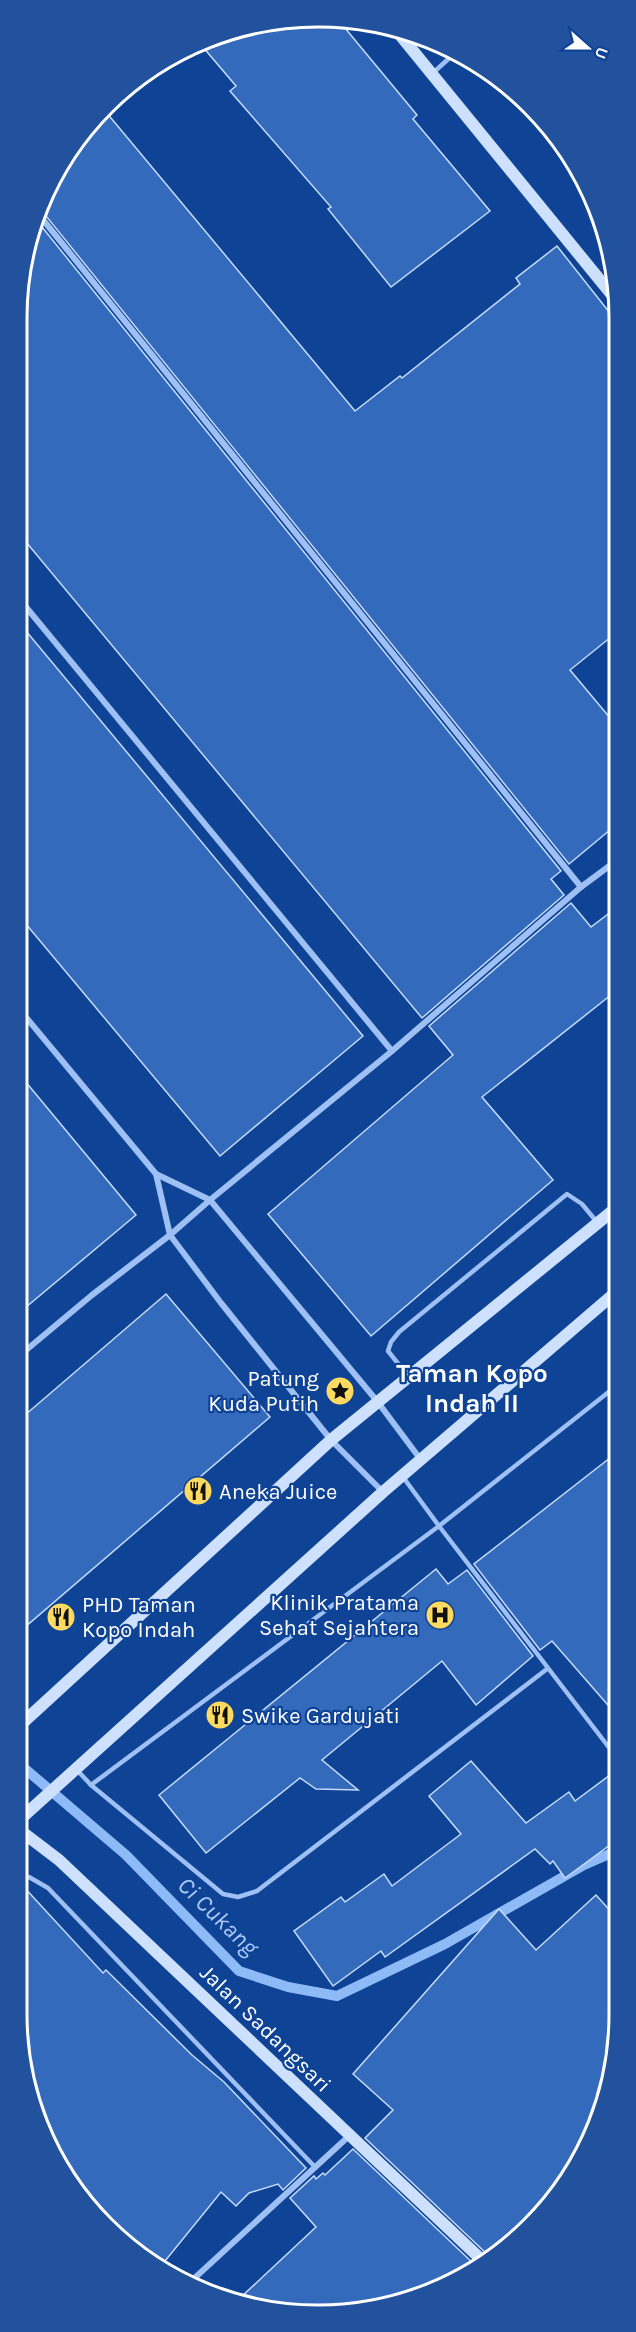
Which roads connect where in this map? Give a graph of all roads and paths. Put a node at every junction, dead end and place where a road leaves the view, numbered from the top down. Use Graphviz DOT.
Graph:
graph roads {
  1 [pos="404,40"];
  2 [pos="449,58"];
  3 [pos="432,74"];
  4 [pos="44,220"];
  5 [pos="607,289"];
  6 [pos="27,608"];
  7 [pos="609,866"];
  8 [pos="581,887"];
  9 [pos="27,1018"];
  10 [pos="392,1051"];
  11 [pos="156,1174"];
  12 [pos="210,1200"];
  13 [pos="609,1214"];
  14 [pos="598,1223"];
  15 [pos="170,1235"];
  16 [pos="609,1298"];
  17 [pos="27,1349"];
  18 [pos="408,1376"];
  19 [pos="609,1392"];
  20 [pos="377,1401"];
  21 [pos="331,1440"];
  22 [pos="421,1460"];
  23 [pos="402,1476"];
  24 [pos="383,1492"];
  25 [pos="439,1526"];
  26 [pos="547,1669"];
  27 [pos="27,1719"];
  28 [pos="609,1748"];
  29 [pos="75,1768"];
  30 [pos="91,1785"];
  31 [pos="27,1812"];
  32 [pos="27,1836"];
  33 [pos="27,1878"];
  34 [pos="349,2136"];
  35 [pos="315,2167"];
  36 [pos="479,2257"];
  37 [pos="196,2278"];
  1 -- 3 [label="main road"];
  2 -- 3 [label="lane"];
  3 -- 5 [label="main road"];
  4 -- 8 [label="street"];
  6 -- 10 [label="street"];
  7 -- 8 [label="street"];
  8 -- 10 [label="street"];
  9 -- 11 [label="street"];
  10 -- 12 [label="street"];
  11 -- 12 [label="street"];
  11 -- 15 [label="street"];
  12 -- 15 [label="street"];
  12 -- 20 [label="street"];
  13 -- 14 [label="main road"];
  14 -- 18 [label="main road"];
  14 -- 18 [label="lane"];
  15 -- 17 [label="street"];
  15 -- 21 [label="street"];
  16 -- 22 [label="main road"];
  18 -- 20 [label="main road"];
  19 -- 25 [label="lane"];
  20 -- 21 [label="main road"];
  20 -- 22 [label="street"];
  21 -- 24 [label="street"];
  21 -- 27 [label="main road"];
  22 -- 23 [label="main road"];
  23 -- 24 [label="main road"];
  23 -- 25 [label="lane"];
  24 -- 29 [label="main road"];
  25 -- 26 [label="lane"];
  25 -- 30 [label="lane"];
  26 -- 28 [label="lane"];
  26 -- 30 [label="lane"];
  29 -- 30 [label="lane"];
  29 -- 31 [label="main road"];
  32 -- 34 [label="main road, Jalan Sadangsari"];
  33 -- 35 [label="lane"];
  34 -- 35 [label="street"];
  34 -- 36 [label="main road, Jalan Sadangsari"];
  35 -- 37 [label="street"];
}
